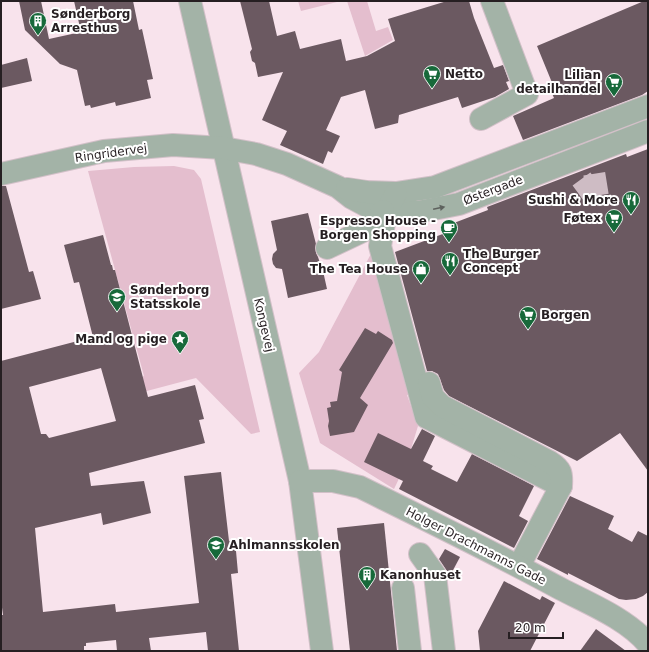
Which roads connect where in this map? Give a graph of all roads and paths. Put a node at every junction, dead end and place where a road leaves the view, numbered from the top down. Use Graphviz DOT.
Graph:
graph roads {
  1 [pos="190,1"];
  2 [pos="492,1"];
  3 [pos="648,106"];
  4 [pos="648,118"];
  5 [pos="481,119"];
  6 [pos="648,131"];
  7 [pos="223,148"];
  8 [pos="1,174"];
  9 [pos="338,187"];
  10 [pos="416,190"];
  11 [pos="385,212"];
  12 [pos="418,212"];
  13 [pos="327,248"];
  14 [pos="392,253"];
  15 [pos="429,384"];
  16 [pos="300,481"];
  17 [pos="562,486"];
  18 [pos="420,554"];
  19 [pos="519,566"];
  20 [pos="403,588"];
  21 [pos="646,638"];
  22 [pos="322,651"];
  23 [pos="410,651"];
  24 [pos="444,651"];
  1 -- 7 [label="street, Kongevej"];
  2 -- 5 [label="street"];
  3 -- 10 [label="street, Østergade"];
  4 -- 10 [label="street"];
  12 -- 6 [label="street, Østergade, one-way"];
  7 -- 8 [label="street, Ringridervej"];
  7 -- 9 [label="street, Østergade"];
  7 -- 16 [label="street, Kongevej"];
  9 -- 10 [label="street, Østergade"];
  9 -- 11 [label="street, Østergade"];
  10 -- 11 [label="street"];
  10 -- 12 [label="street"];
  11 -- 12 [label="street, Østergade"];
  11 -- 13 [label="street"];
  11 -- 14 [label="street"];
  11 -- 17 [label="street"];
  15 -- 17 [label="street"];
  16 -- 19 [label="street, Holger Drachmanns Gade"];
  16 -- 22 [label="street, Kongevej"];
  17 -- 19 [label="street"];
  18 -- 24 [label="street"];
  19 -- 21 [label="street, Holger Drachmanns Gade"];
  20 -- 23 [label="street"];
}
